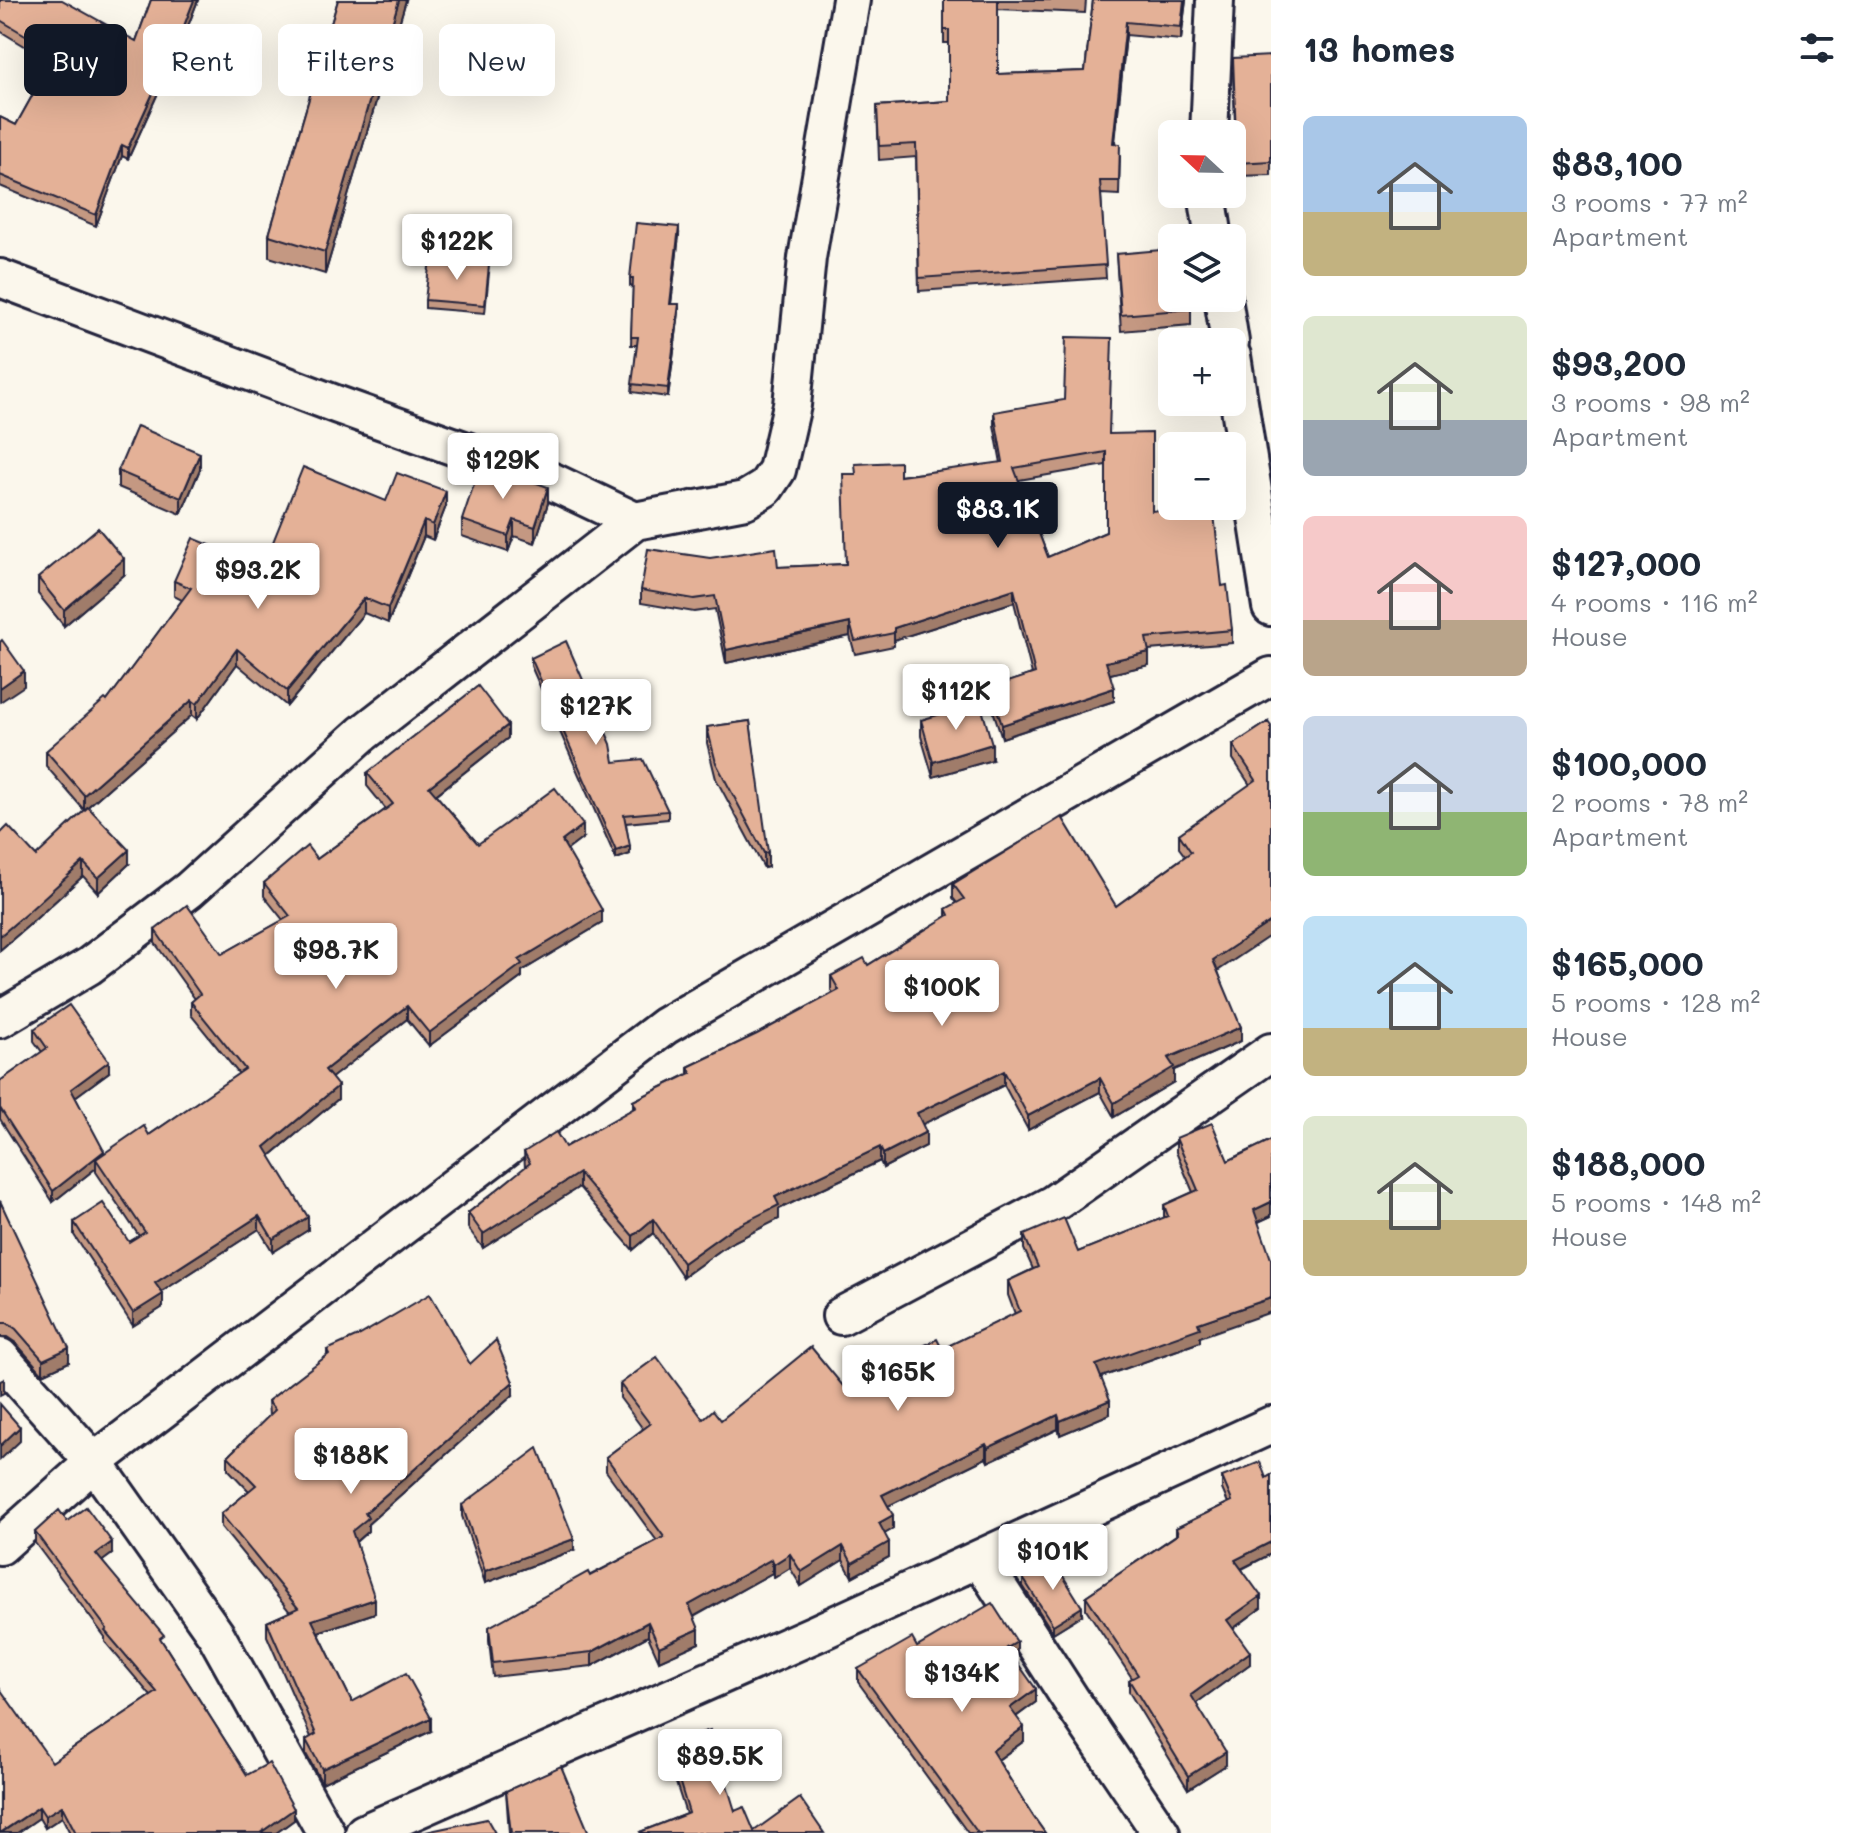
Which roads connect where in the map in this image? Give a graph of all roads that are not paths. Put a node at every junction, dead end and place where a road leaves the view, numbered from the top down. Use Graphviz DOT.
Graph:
graph roads {
  1 [pos="851,0"];
  2 [pos="1215,0"];
  3 [pos="1210,120"];
  4 [pos="0,278"];
  5 [pos="1241,416"];
  6 [pos="635,521"];
  7 [pos="1271,607"];
  8 [pos="1271,676"];
  9 [pos="0,1019"];
  10 [pos="1271,1052"];
  11 [pos="841,1316"];
  12 [pos="0,1357"];
  13 [pos="1271,1425"];
  14 [pos="94,1462"];
  15 [pos="0,1546"];
  16 [pos="980,1559"];
  17 [pos="326,1833"];
  18 [pos="364,1833"];
  19 [pos="1161,1833"];
  1 -- 6 [label="street"];
  2 -- 3 [label="street"];
  4 -- 6 [label="street"];
  5 -- 7 [label="street"];
  6 -- 9 [label="street"];
  8 -- 14 [label="street"];
  10 -- 11 [label="street"];
  12 -- 14 [label="street"];
  13 -- 16 [label="street"];
  14 -- 15 [label="street"];
  14 -- 17 [label="street"];
  16 -- 18 [label="street"];
  16 -- 19 [label="street"];
}
